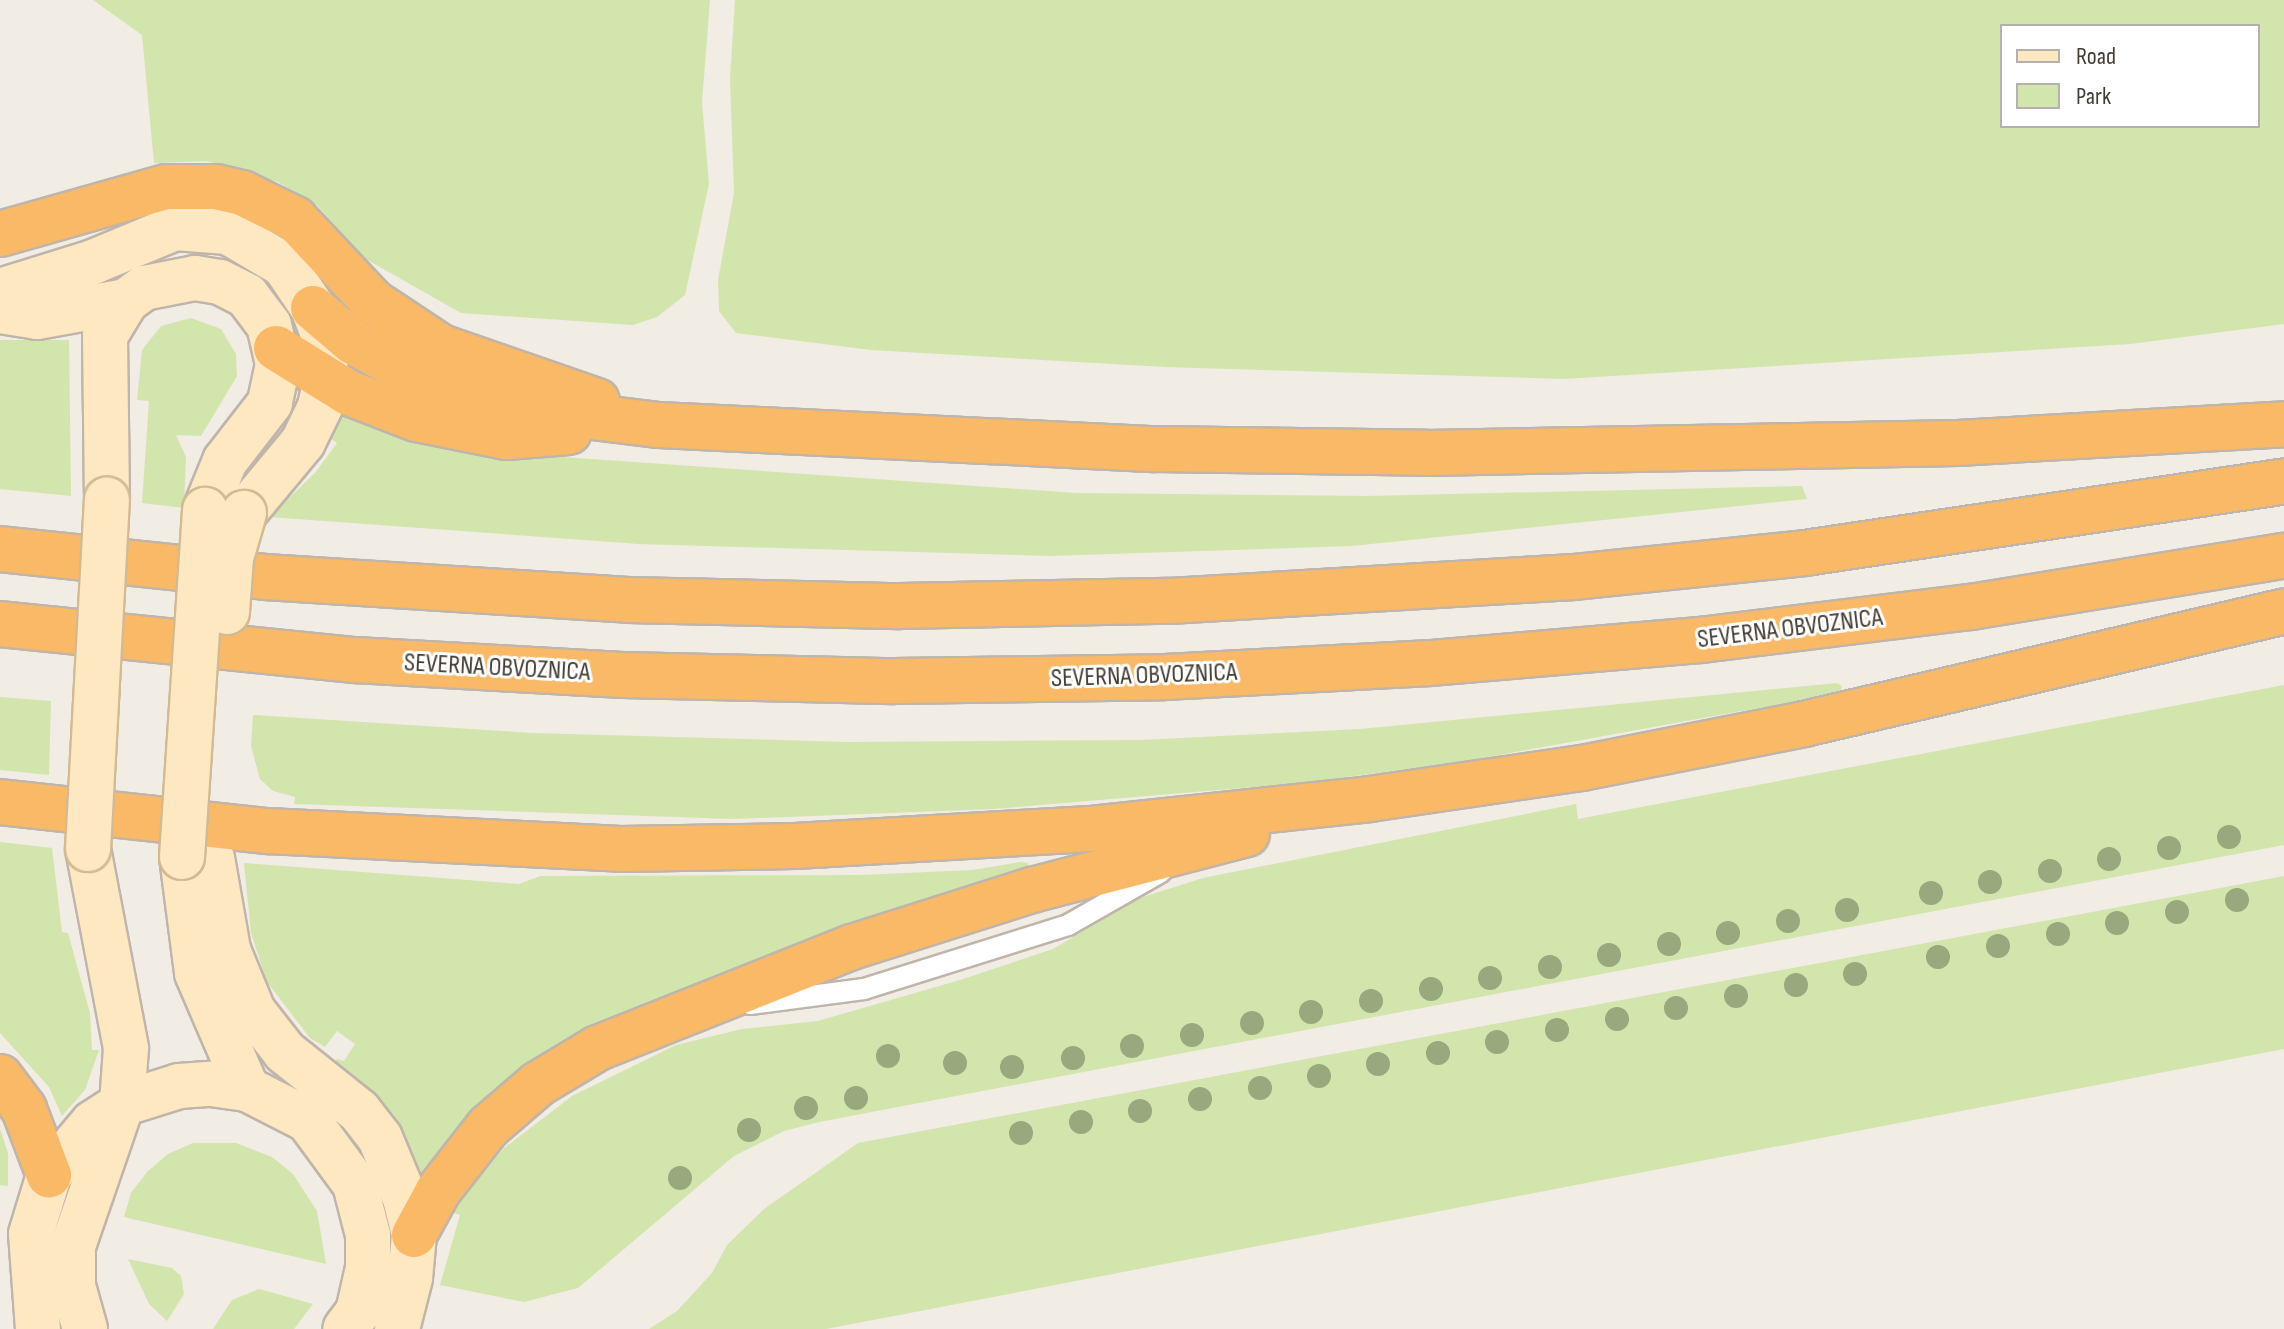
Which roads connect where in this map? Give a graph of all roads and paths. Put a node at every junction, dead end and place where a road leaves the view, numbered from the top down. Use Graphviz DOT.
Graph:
graph roads {
  1 [pos="0,234"];
  2 [pos="0,291"];
  3 [pos="126,301"];
  4 [pos="313,308"];
  5 [pos="0,311"];
  6 [pos="276,348"];
  7 [pos="326,380"];
  8 [pos="2284,424"];
  9 [pos="659,425"];
  10 [pos="2284,481"];
  11 [pos="224,512"];
  12 [pos="0,549"];
  13 [pos="2284,556"];
  14 [pos="2284,611"];
  15 [pos="0,624"];
  16 [pos="1369,799"];
  17 [pos="0,802"];
  18 [pos="197,858"];
  19 [pos="0,1077"];
  20 [pos="247,1089"];
  21 [pos="122,1104"];
  22 [pos="46,1184"];
  23 [pos="414,1235"];
  24 [pos="15,1248"];
  25 [pos="375,1323"];
  26 [pos="38,1329"];
  27 [pos="85,1329"];
  1 -- 9 [label="highway"];
  2 -- 4 [label="main road"];
  3 -- 5 [label="main road"];
  3 -- 6 [label="main road"];
  3 -- 21 [label="main road, bridge"];
  4 -- 7 [label="main road"];
  4 -- 9 [label="highway"];
  6 -- 7 [label="highway"];
  6 -- 11 [label="main road"];
  7 -- 9 [label="highway"];
  7 -- 11 [label="main road"];
  8 -- 9 [label="highway"];
  10 -- 12 [label="highway"];
  11 -- 18 [label="main road, bridge"];
  13 -- 15 [label="highway, SEVERNA OBVOZNICA"];
  14 -- 16 [label="highway"];
  16 -- 17 [label="highway"];
  16 -- 23 [label="highway"];
  18 -- 20 [label="main road"];
  18 -- 23 [label="main road"];
  19 -- 22 [label="highway"];
  20 -- 21 [label="main road"];
  20 -- 25 [label="main road"];
  21 -- 22 [label="main road"];
  21 -- 27 [label="main road"];
  22 -- 24 [label="main road"];
  23 -- 25 [label="main road"];
  24 -- 26 [label="main road"];
}
